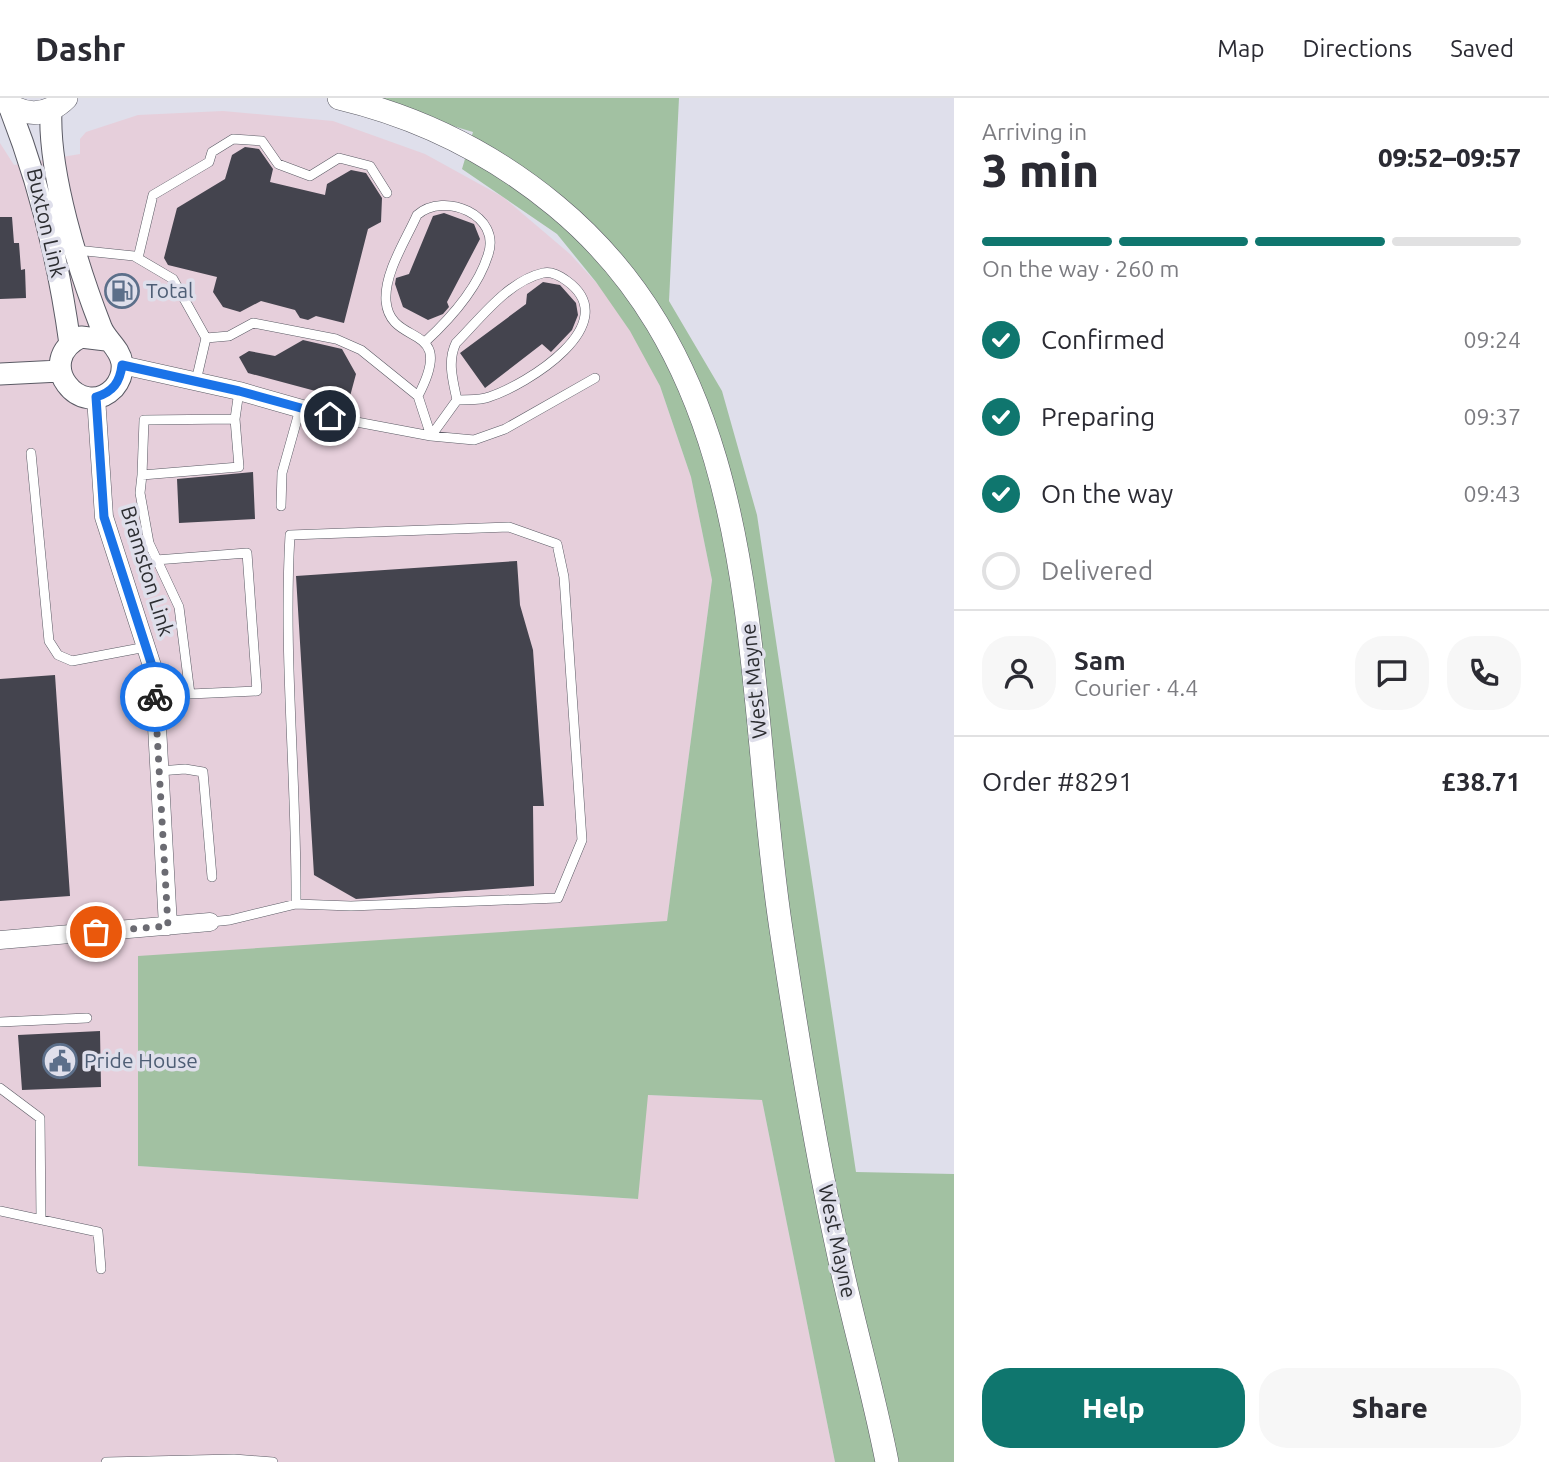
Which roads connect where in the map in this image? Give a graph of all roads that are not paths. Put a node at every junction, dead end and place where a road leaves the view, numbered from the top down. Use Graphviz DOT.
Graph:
graph roads {
  1 [pos="339,98"];
  2 [pos="63,101"];
  3 [pos="5,102"];
  4 [pos="387,193"];
  5 [pos="76,250"];
  6 [pos="138,258"];
  7 [pos="206,338"];
  8 [pos="106,340"];
  9 [pos="425,342"];
  10 [pos="70,344"];
  11 [pos="122,365"];
  12 [pos="60,371"];
  13 [pos="0,374"];
  14 [pos="595,378"];
  15 [pos="196,382"];
  16 [pos="239,391"];
  17 [pos="96,397"];
  18 [pos="418,397"];
  19 [pos="457,400"];
  20 [pos="300,410"];
  21 [pos="330,416"];
  22 [pos="235,419"];
  23 [pos="431,436"];
  24 [pos="31,453"];
  25 [pos="142,475"];
  26 [pos="281,506"];
  27 [pos="156,559"];
  28 [pos="146,647"];
  29 [pos="159,771"];
  30 [pos="212,877"];
  31 [pos="296,904"];
  32 [pos="210,922"];
  33 [pos="168,926"];
  34 [pos="0,940"];
  35 [pos="87,1018"];
  36 [pos="0,1022"];
  37 [pos="0,1088"];
  38 [pos="0,1211"];
  39 [pos="41,1218"];
  40 [pos="101,1269"];
  41 [pos="887,1456"];
  42 [pos="234,1459"];
  43 [pos="106,1462"];
  44 [pos="214,1462"];
  45 [pos="273,1462"];
  1 -- 41 [label="main road, West Mayne"];
  2 -- 3 [label="main road"];
  2 -- 5 [label="street, Buxton Link"];
  3 -- 10 [label="street, Buxton Link"];
  4 -- 6 [label="lane"];
  5 -- 6 [label="lane"];
  5 -- 8 [label="street, Buxton Link"];
  6 -- 7 [label="lane"];
  7 -- 15 [label="lane"];
  7 -- 18 [label="lane"];
  8 -- 10 [label="street"];
  8 -- 11 [label="street"];
  9 -- 9 [label="lane"];
  9 -- 18 [label="lane"];
  10 -- 12 [label="street"];
  11 -- 15 [label="street"];
  11 -- 17 [label="street"];
  12 -- 13 [label="street"];
  12 -- 17 [label="street"];
  14 -- 23 [label="lane"];
  15 -- 16 [label="street"];
  16 -- 20 [label="street"];
  16 -- 22 [label="lane"];
  17 -- 28 [label="street, Bramston Link"];
  18 -- 23 [label="lane"];
  19 -- 19 [label="lane"];
  19 -- 23 [label="lane"];
  20 -- 21 [label="street"];
  20 -- 26 [label="lane"];
  21 -- 23 [label="lane"];
  22 -- 25 [label="lane"];
  22 -- 25 [label="lane"];
  24 -- 28 [label="lane"];
  25 -- 27 [label="lane"];
  27 -- 27 [label="lane"];
  28 -- 29 [label="street, Bramston Link"];
  29 -- 30 [label="lane"];
  29 -- 33 [label="street, Bramston Link"];
  31 -- 31 [label="lane"];
  31 -- 32 [label="lane"];
  32 -- 33 [label="street"];
  33 -- 34 [label="street"];
  35 -- 36 [label="lane"];
  37 -- 39 [label="lane"];
  38 -- 39 [label="lane"];
  39 -- 40 [label="lane"];
  42 -- 43 [label="lane"];
  42 -- 44 [label="lane"];
  42 -- 45 [label="lane"];
}
